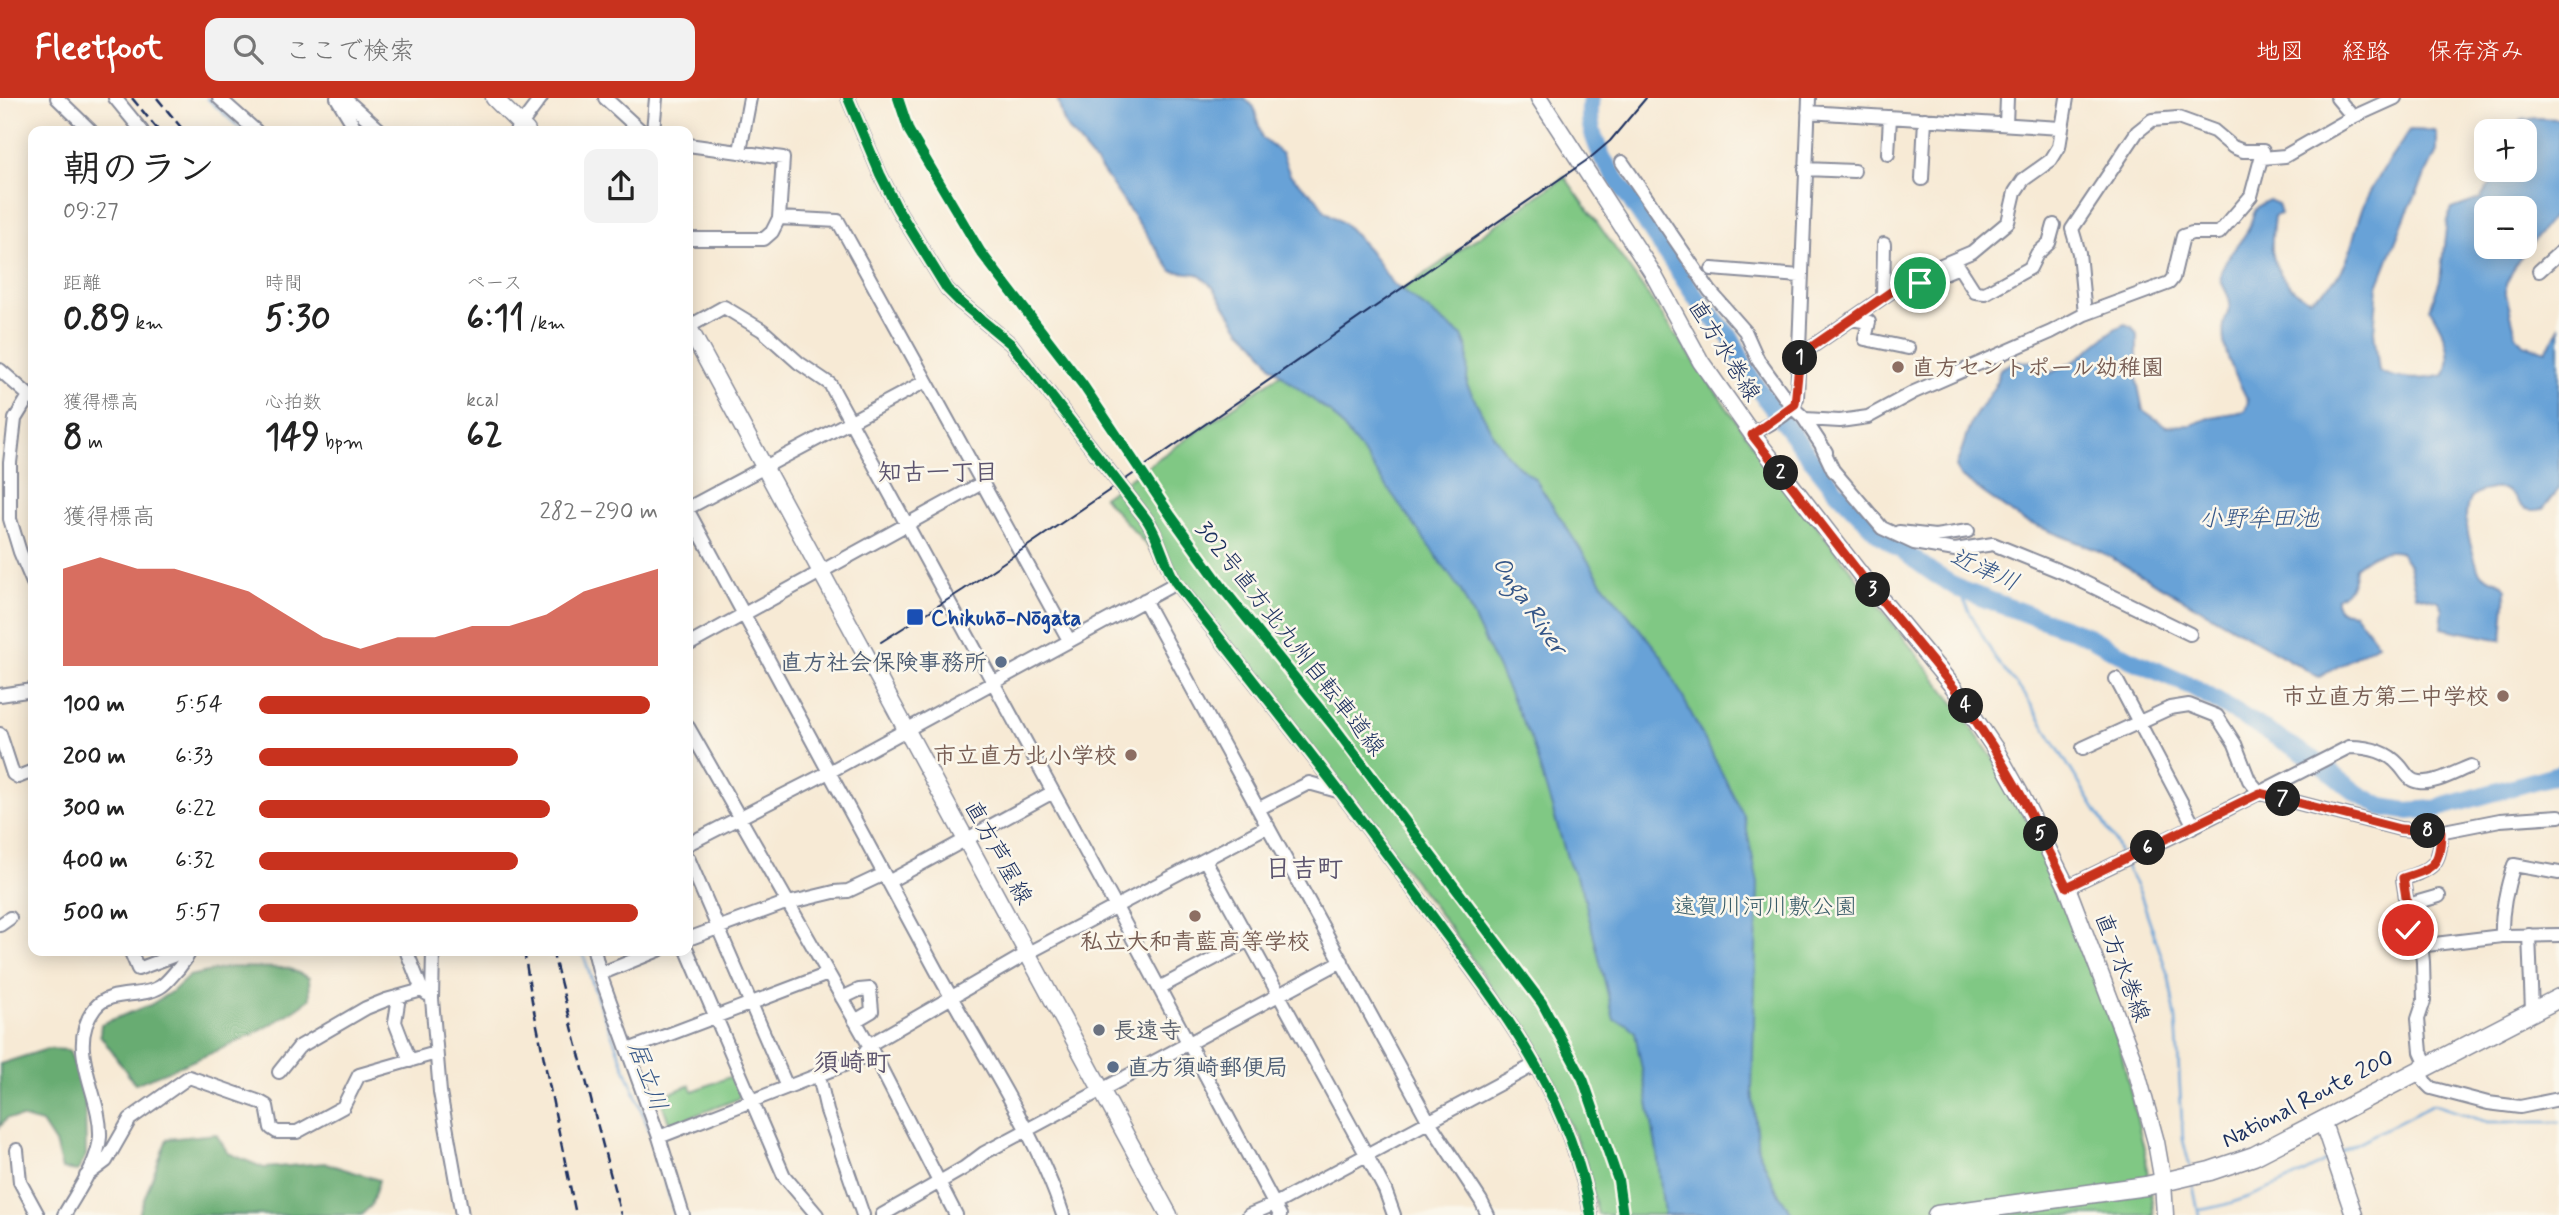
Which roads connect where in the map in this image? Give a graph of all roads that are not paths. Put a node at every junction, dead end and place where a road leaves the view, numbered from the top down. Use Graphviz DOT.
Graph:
graph roads {
  1 [pos="57,98"];
  2 [pos="115,98"];
  3 [pos="219,98"];
  4 [pos="337,98"];
  5 [pos="344,98"];
  6 [pos="494,98"];
  7 [pos="541,98"];
  8 [pos="605,98"];
  9 [pos="656,98"];
  10 [pos="750,98"];
  11 [pos="848,98"];
  12 [pos="1539,98"];
  13 [pos="1809,98"];
  14 [pos="2007,98"];
  15 [pos="2067,98"];
  16 [pos="2337,98"];
  17 [pos="2395,98"];
  18 [pos="1808,112"];
  19 [pos="1890,117"];
  20 [pos="2353,117"];
  21 [pos="1924,119"];
  22 [pos="2006,124"];
  23 [pos="85,126"];
  24 [pos="138,126"];
  25 [pos="250,126"];
  26 [pos="354,126"];
  27 [pos="375,126"];
  28 [pos="518,126"];
  29 [pos="523,126"];
  30 [pos="636,126"];
  31 [pos="653,126"];
  32 [pos="2061,128"];
  33 [pos="693,146"];
  34 [pos="740,151"];
  35 [pos="1888,154"];
  36 [pos="2262,158"];
  37 [pos="1622,162"];
  38 [pos="1805,169"];
  39 [pos="1854,171"];
  40 [pos="1922,179"];
  41 [pos="779,218"];
  42 [pos="2054,225"];
  43 [pos="693,239"];
  44 [pos="1884,244"];
  45 [pos="2559,253"];
  46 [pos="1713,270"];
  47 [pos="2539,271"];
  48 [pos="1800,276"];
  49 [pos="1911,278"];
  50 [pos="1883,297"];
  51 [pos="2085,314"];
  52 [pos="1851,319"];
  53 [pos="693,324"];
  54 [pos="693,336"];
  55 [pos="1908,348"];
  56 [pos="1800,355"];
  57 [pos="0,370"];
  58 [pos="926,381"];
  59 [pos="28,394"];
  60 [pos="28,401"];
  61 [pos="1790,409"];
  62 [pos="1803,417"];
  63 [pos="850,422"];
  64 [pos="1752,435"];
  65 [pos="1822,447"];
  66 [pos="5,464"];
  67 [pos="765,467"];
  68 [pos="982,483"];
  69 [pos="693,507"];
  70 [pos="693,519"];
  71 [pos="908,524"];
  72 [pos="1968,531"];
  73 [pos="28,571"];
  74 [pos="820,572"];
  75 [pos="1176,583"];
  76 [pos="1144,600"];
  77 [pos="743,614"];
  78 [pos="2190,634"];
  79 [pos="1069,640"];
  80 [pos="693,642"];
  81 [pos="2116,679"];
  82 [pos="993,681"];
  83 [pos="28,691"];
  84 [pos="0,695"];
  85 [pos="2140,723"];
  86 [pos="906,729"];
  87 [pos="0,734"];
  88 [pos="693,736"];
  89 [pos="2083,748"];
  90 [pos="2471,766"];
  91 [pos="829,772"];
  92 [pos="28,773"];
  93 [pos="1053,792"];
  94 [pos="1342,792"];
  95 [pos="2260,793"];
  96 [pos="1258,809"];
  97 [pos="2559,816"];
  98 [pos="741,818"];
  99 [pos="1268,826"];
  100 [pos="2194,826"];
  101 [pos="2441,832"];
  102 [pos="967,839"];
  103 [pos="693,842"];
  104 [pos="1205,860"];
  105 [pos="693,870"];
  106 [pos="2559,873"];
  107 [pos="886,878"];
  108 [pos="2067,887"];
  109 [pos="2439,895"];
  110 [pos="789,902"];
  111 [pos="2408,905"];
  112 [pos="1116,906"];
  113 [pos="718,928"];
  114 [pos="2529,935"];
  115 [pos="2559,935"];
  116 [pos="2502,936"];
  117 [pos="693,937"];
  118 [pos="1249,940"];
  119 [pos="2418,946"];
  120 [pos="1028,953"];
  121 [pos="133,956"];
  122 [pos="173,956"];
  123 [pos="188,956"];
  124 [pos="409,956"];
  125 [pos="432,956"];
  126 [pos="596,956"];
  127 [pos="644,956"];
  128 [pos="689,956"];
  129 [pos="1342,961"];
  130 [pos="600,974"];
  131 [pos="828,974"];
  132 [pos="1158,988"];
  133 [pos="427,995"];
  134 [pos="1279,995"];
  135 [pos="399,997"];
  136 [pos="950,997"];
  137 [pos="842,998"];
  138 [pos="2559,998"];
  139 [pos="751,1003"];
  140 [pos="2532,1011"];
  141 [pos="714,1017"];
  142 [pos="855,1021"];
  143 [pos="1188,1044"];
  144 [pos="869,1045"];
  145 [pos="628,1050"];
  146 [pos="436,1053"];
  147 [pos="410,1061"];
  148 [pos="1536,1064"];
  149 [pos="2422,1068"];
  150 [pos="279,1072"];
  151 [pos="819,1076"];
  152 [pos="787,1087"];
  153 [pos="1101,1089"];
  154 [pos="2559,1099"];
  155 [pos="751,1100"];
  156 [pos="1428,1120"];
  157 [pos="2319,1122"];
  158 [pos="1026,1131"];
  159 [pos="659,1137"];
  160 [pos="17,1150"];
  161 [pos="1366,1154"];
  162 [pos="86,1176"];
  163 [pos="940,1181"];
  164 [pos="2154,1184"];
  165 [pos="1278,1210"];
  166 [pos="38,1215"];
  167 [pos="64,1215"];
  168 [pos="462,1215"];
  169 [pos="682,1215"];
  170 [pos="817,1215"];
  171 [pos="863,1215"];
  172 [pos="882,1215"];
  173 [pos="956,1215"];
  174 [pos="1063,1215"];
  175 [pos="1169,1215"];
  176 [pos="1249,1215"];
  177 [pos="1394,1215"];
  178 [pos="1488,1215"];
  179 [pos="1591,1215"];
  180 [pos="1937,1215"];
  181 [pos="2165,1215"];
  182 [pos="2345,1215"];
  183 [pos="2354,1215"];
  1 -- 23 [label="street"];
  2 -- 24 [label="street"];
  3 -- 25 [label="street"];
  4 -- 26 [label="street"];
  5 -- 27 [label="street"];
  6 -- 28 [label="main road"];
  7 -- 29 [label="street"];
  8 -- 30 [label="street"];
  9 -- 31 [label="street"];
  10 -- 34 [label="street"];
  11 -- 75 [label="street"];
  12 -- 64 [label="main road, 直方水巻線"];
  13 -- 18 [label="street"];
  14 -- 22 [label="street"];
  15 -- 32 [label="street"];
  16 -- 20 [label="street"];
  17 -- 20 [label="street"];
  18 -- 19 [label="street"];
  18 -- 38 [label="street"];
  19 -- 21 [label="street"];
  19 -- 35 [label="street"];
  20 -- 36 [label="street"];
  21 -- 22 [label="street"];
  21 -- 40 [label="street"];
  22 -- 32 [label="street"];
  32 -- 49 [label="street"];
  33 -- 34 [label="street"];
  34 -- 41 [label="street"];
  36 -- 51 [label="street"];
  36 -- 51 [label="street"];
  37 -- 61 [label="street"];
  38 -- 39 [label="street"];
  38 -- 48 [label="street"];
  41 -- 43 [label="street"];
  41 -- 58 [label="street"];
  42 -- 49 [label="street"];
  44 -- 50 [label="street"];
  45 -- 47 [label="street"];
  46 -- 48 [label="street"];
  48 -- 56 [label="street"];
  49 -- 50 [label="street"];
  50 -- 52 [label="street"];
  51 -- 62 [label="street"];
  52 -- 55 [label="street"];
  52 -- 56 [label="street"];
  53 -- 63 [label="street"];
  54 -- 67 [label="main road, 直方芦屋線"];
  56 -- 61 [label="street"];
  57 -- 59 [label="street"];
  58 -- 63 [label="street"];
  58 -- 68 [label="street"];
  60 -- 66 [label="street"];
  61 -- 62 [label="street"];
  61 -- 64 [label="street"];
  62 -- 65 [label="street"];
  63 -- 67 [label="street"];
  63 -- 71 [label="street"];
  64 -- 108 [label="main road, 直方水巻線"];
  65 -- 72 [label="street"];
  65 -- 78 [label="street"];
  66 -- 73 [label="street"];
  67 -- 69 [label="street"];
  67 -- 74 [label="main road, 直方芦屋線"];
  68 -- 71 [label="street"];
  68 -- 79 [label="street"];
  70 -- 77 [label="street"];
  71 -- 74 [label="street"];
  71 -- 82 [label="street"];
  74 -- 77 [label="street"];
  74 -- 86 [label="main road, 直方芦屋線"];
  75 -- 76 [label="street"];
  75 -- 94 [label="street"];
  76 -- 79 [label="street"];
  76 -- 96 [label="street"];
  77 -- 80 [label="street"];
  77 -- 91 [label="street"];
  79 -- 82 [label="street"];
  81 -- 85 [label="street"];
  82 -- 86 [label="street"];
  82 -- 93 [label="street"];
  83 -- 84 [label="street"];
  85 -- 89 [label="street"];
  85 -- 95 [label="street"];
  85 -- 100 [label="street"];
  86 -- 91 [label="street"];
  86 -- 102 [label="main road, 直方芦屋線"];
  87 -- 92 [label="street"];
  88 -- 98 [label="street"];
  90 -- 95 [label="street"];
  91 -- 98 [label="street"];
  91 -- 107 [label="street"];
  93 -- 102 [label="street"];
  93 -- 112 [label="street"];
  94 -- 96 [label="street"];
  94 -- 148 [label="street"];
  95 -- 100 [label="street"];
  95 -- 101 [label="street"];
  96 -- 99 [label="street"];
  97 -- 101 [label="street"];
  98 -- 103 [label="street"];
  98 -- 110 [label="street"];
  99 -- 104 [label="street"];
  99 -- 129 [label="street"];
  100 -- 108 [label="street"];
  101 -- 111 [label="street"];
  102 -- 107 [label="street"];
  102 -- 120 [label="main road, 直方芦屋線"];
  104 -- 112 [label="street"];
  104 -- 118 [label="street"];
  105 -- 113 [label="street"];
  106 -- 116 [label="street"];
  107 -- 110 [label="street"];
  107 -- 136 [label="street"];
  108 -- 164 [label="main road, 直方水巻線"];
  109 -- 111 [label="street"];
  110 -- 113 [label="street"];
  110 -- 131 [label="street"];
  111 -- 119 [label="street"];
  112 -- 120 [label="street"];
  112 -- 132 [label="street"];
  113 -- 117 [label="street"];
  113 -- 139 [label="street"];
  114 -- 115 [label="street"];
  114 -- 116 [label="street"];
  114 -- 140 [label="street"];
  116 -- 119 [label="street"];
  118 -- 132 [label="street"];
  118 -- 134 [label="street"];
  119 -- 149 [label="street"];
  120 -- 136 [label="street"];
  120 -- 153 [label="main road, 直方芦屋線"];
  121 -- 122 [label="street"];
  123 -- 162 [label="street"];
  124 -- 133 [label="street"];
  125 -- 133 [label="street"];
  126 -- 130 [label="street"];
  127 -- 130 [label="street"];
  128 -- 141 [label="street"];
  129 -- 134 [label="street"];
  129 -- 156 [label="street"];
  130 -- 145 [label="street"];
  131 -- 137 [label="street"];
  131 -- 139 [label="street"];
  132 -- 143 [label="street"];
  133 -- 135 [label="street"];
  133 -- 146 [label="street"];
  134 -- 143 [label="street"];
  134 -- 161 [label="street"];
  135 -- 147 [label="street"];
  135 -- 150 [label="street"];
  136 -- 144 [label="street"];
  136 -- 158 [label="street"];
  137 -- 142 [label="street"];
  137 -- 142 [label="street"];
  138 -- 140 [label="highway, National Route 200"];
  139 -- 141 [label="street"];
  139 -- 152 [label="street"];
  140 -- 149 [label="highway, National Route 200"];
  141 -- 145 [label="street"];
  141 -- 155 [label="street"];
  142 -- 144 [label="street"];
  143 -- 153 [label="street"];
  143 -- 165 [label="street"];
  144 -- 151 [label="street"];
  144 -- 163 [label="street"];
  145 -- 159 [label="street"];
  146 -- 147 [label="street"];
  146 -- 168 [label="street"];
  147 -- 162 [label="street"];
  148 -- 156 [label="street"];
  148 -- 179 [label="street"];
  149 -- 154 [label="street"];
  149 -- 157 [label="highway, National Route 200"];
  151 -- 152 [label="street"];
  151 -- 171 [label="street"];
  152 -- 155 [label="street"];
  153 -- 158 [label="street"];
  153 -- 175 [label="main road, 直方芦屋線"];
  155 -- 159 [label="street"];
  155 -- 170 [label="street"];
  156 -- 161 [label="street"];
  156 -- 178 [label="street"];
  157 -- 164 [label="highway, National Route 200"];
  157 -- 182 [label="main road"];
  157 -- 183 [label="main road"];
  158 -- 163 [label="street"];
  158 -- 174 [label="street"];
  159 -- 169 [label="street"];
  160 -- 166 [label="street"];
  161 -- 165 [label="street"];
  161 -- 177 [label="street"];
  162 -- 167 [label="street"];
  163 -- 172 [label="street"];
  163 -- 173 [label="street"];
  164 -- 180 [label="highway, National Route 200"];
  164 -- 181 [label="main road, 直方水巻線"];
  165 -- 176 [label="street"];
}
